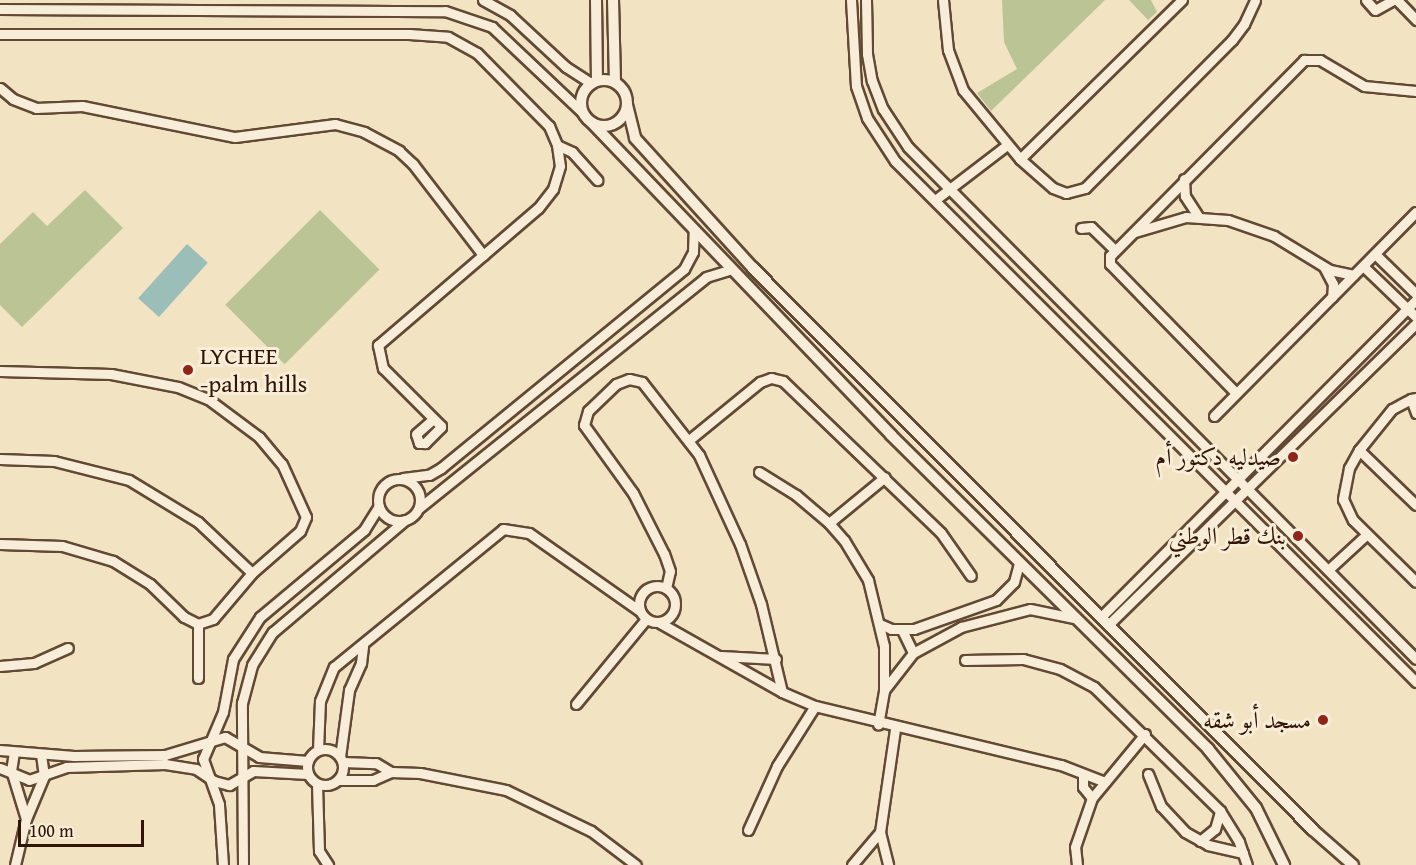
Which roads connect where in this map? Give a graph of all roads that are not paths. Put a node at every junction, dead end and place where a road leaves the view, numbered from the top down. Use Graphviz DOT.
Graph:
graph roads {
  1 [pos="483,0"];
  2 [pos="596,0"];
  3 [pos="613,0"];
  4 [pos="851,0"];
  5 [pos="866,0"];
  6 [pos="943,0"];
  7 [pos="1182,0"];
  8 [pos="1255,0"];
  9 [pos="1366,0"];
  10 [pos="1395,0"];
  11 [pos="419,5"];
  12 [pos="0,9"];
  13 [pos="1416,20"];
  14 [pos="0,34"];
  15 [pos="594,81"];
  16 [pos="615,82"];
  17 [pos="0,88"];
  18 [pos="1416,91"];
  19 [pos="627,105"];
  20 [pos="582,112"];
  21 [pos="592,123"];
  22 [pos="557,145"];
  23 [pos="1007,145"];
  24 [pos="1020,159"];
  25 [pos="597,180"];
  26 [pos="1184,180"];
  27 [pos="947,188"];
  28 [pos="935,200"];
  29 [pos="1416,213"];
  30 [pos="1198,216"];
  31 [pos="1081,228"];
  32 [pos="694,229"];
  33 [pos="1130,234"];
  34 [pos="1114,250"];
  35 [pos="1376,254"];
  36 [pos="483,255"];
  37 [pos="1363,266"];
  38 [pos="1324,267"];
  39 [pos="684,268"];
  40 [pos="729,270"];
  41 [pos="1353,275"];
  42 [pos="697,284"];
  43 [pos="1416,294"];
  44 [pos="1332,297"];
  45 [pos="1416,300"];
  46 [pos="1407,309"];
  47 [pos="1416,318"];
  48 [pos="1416,323"];
  49 [pos="560,370"];
  50 [pos="0,371"];
  51 [pos="572,386"];
  52 [pos="1236,393"];
  53 [pos="1413,398"];
  54 [pos="1416,413"];
  55 [pos="1214,416"];
  56 [pos="433,418"];
  57 [pos="689,440"];
  58 [pos="1359,450"];
  59 [pos="0,459"];
  60 [pos="759,472"];
  61 [pos="885,477"];
  62 [pos="1240,477"];
  63 [pos="403,478"];
  64 [pos="1247,486"];
  65 [pos="1228,493"];
  66 [pos="1235,500"];
  67 [pos="1416,505"];
  68 [pos="379,506"];
  69 [pos="419,507"];
  70 [pos="1000,515"];
  71 [pos="405,520"];
  72 [pos="829,523"];
  73 [pos="985,529"];
  74 [pos="1366,535"];
  75 [pos="0,544"];
  76 [pos="1019,563"];
  77 [pos="1328,570"];
  78 [pos="252,573"];
  79 [pos="971,576"];
  80 [pos="1416,582"];
  81 [pos="666,588"];
  82 [pos="1008,590"];
  83 [pos="989,603"];
  84 [pos="975,608"];
  85 [pos="1015,610"];
  86 [pos="643,615"];
  87 [pos="993,616"];
  88 [pos="1074,618"];
  89 [pos="980,621"];
  90 [pos="1105,621"];
  91 [pos="660,622"];
  92 [pos="198,624"];
  93 [pos="880,624"];
  94 [pos="902,630"];
  95 [pos="1400,642"];
  96 [pos="363,646"];
  97 [pos="68,648"];
  98 [pos="912,654"];
  99 [pos="1389,655"];
  100 [pos="718,656"];
  101 [pos="1416,658"];
  102 [pos="776,659"];
  103 [pos="965,660"];
  104 [pos="0,666"];
  105 [pos="198,678"];
  106 [pos="1416,682"];
  107 [pos="884,691"];
  108 [pos="782,692"];
  109 [pos="576,704"];
  110 [pos="815,706"];
  111 [pos="878,724"];
  112 [pos="895,729"];
  113 [pos="1145,734"];
  114 [pos="207,744"];
  115 [pos="242,748"];
  116 [pos="0,750"];
  117 [pos="318,750"];
  118 [pos="14,752"];
  119 [pos="41,754"];
  120 [pos="284,759"];
  121 [pos="342,759"];
  122 [pos="308,761"];
  123 [pos="0,768"];
  124 [pos="284,772"];
  125 [pos="391,772"];
  126 [pos="308,774"];
  127 [pos="1148,774"];
  128 [pos="44,776"];
  129 [pos="208,776"];
  130 [pos="1083,776"];
  131 [pos="14,777"];
  132 [pos="242,778"];
  133 [pos="339,780"];
  134 [pos="1105,782"];
  135 [pos="318,784"];
  136 [pos="1092,798"];
  137 [pos="1220,812"];
  138 [pos="26,819"];
  139 [pos="748,830"];
  140 [pos="880,832"];
  141 [pos="1200,841"];
  142 [pos="319,851"];
  143 [pos="1243,853"];
  144 [pos="632,863"];
  145 [pos="15,865"];
  146 [pos="223,865"];
  147 [pos="243,865"];
  148 [pos="318,865"];
  149 [pos="327,865"];
  150 [pos="852,865"];
  151 [pos="888,865"];
  152 [pos="1077,865"];
  153 [pos="1247,865"];
  154 [pos="1284,865"];
  155 [pos="1353,865"];
  1 -- 15 [label="street"];
  2 -- 15 [label="street"];
  3 -- 16 [label="street"];
  4 -- 28 [label="street"];
  5 -- 27 [label="street"];
  6 -- 23 [label="street"];
  7 -- 24 [label="street"];
  8 -- 24 [label="street"];
  9 -- 10 [label="street"];
  10 -- 13 [label="street"];
  11 -- 12 [label="street"];
  11 -- 20 [label="street"];
  14 -- 22 [label="street"];
  15 -- 16 [label="street"];
  15 -- 20 [label="street"];
  16 -- 19 [label="street"];
  17 -- 36 [label="street"];
  18 -- 26 [label="street"];
  19 -- 21 [label="street"];
  19 -- 70 [label="street"];
  20 -- 21 [label="street"];
  21 -- 32 [label="street"];
  22 -- 25 [label="street"];
  22 -- 36 [label="street"];
  23 -- 24 [label="street"];
  23 -- 27 [label="street"];
  26 -- 30 [label="street"];
  26 -- 33 [label="street"];
  27 -- 28 [label="street"];
  27 -- 62 [label="street"];
  28 -- 65 [label="street"];
  29 -- 35 [label="street"];
  30 -- 33 [label="street"];
  30 -- 38 [label="street"];
  31 -- 34 [label="street"];
  32 -- 39 [label="street"];
  32 -- 40 [label="street"];
  33 -- 34 [label="street"];
  34 -- 52 [label="street"];
  35 -- 37 [label="street"];
  35 -- 43 [label="street"];
  36 -- 56 [label="street"];
  37 -- 41 [label="street"];
  37 -- 46 [label="street"];
  38 -- 41 [label="street"];
  38 -- 44 [label="street"];
  39 -- 42 [label="street"];
  39 -- 49 [label="street"];
  40 -- 42 [label="street"];
  40 -- 73 [label="street"];
  41 -- 44 [label="street"];
  42 -- 51 [label="street"];
  44 -- 52 [label="street"];
  45 -- 46 [label="street"];
  46 -- 47 [label="street"];
  46 -- 62 [label="street"];
  48 -- 64 [label="street"];
  49 -- 51 [label="street"];
  49 -- 63 [label="street"];
  50 -- 78 [label="street"];
  51 -- 69 [label="street"];
  52 -- 55 [label="street"];
  53 -- 54 [label="street"];
  53 -- 58 [label="street"];
  57 -- 61 [label="street"];
  57 -- 81 [label="street"];
  57 -- 102 [label="street"];
  58 -- 67 [label="street"];
  58 -- 74 [label="street"];
  59 -- 78 [label="street"];
  60 -- 72 [label="street"];
  61 -- 72 [label="street"];
  61 -- 79 [label="street"];
  62 -- 64 [label="street"];
  62 -- 65 [label="street"];
  63 -- 68 [label="street"];
  63 -- 69 [label="street"];
  64 -- 66 [label="street"];
  64 -- 77 [label="street"];
  65 -- 66 [label="street"];
  65 -- 90 [label="street"];
  66 -- 90 [label="street"];
  66 -- 99 [label="street"];
  68 -- 71 [label="street"];
  68 -- 114 [label="street"];
  69 -- 71 [label="street"];
  70 -- 73 [label="street"];
  70 -- 90 [label="street"];
  71 -- 115 [label="street"];
  72 -- 93 [label="street"];
  73 -- 76 [label="street"];
  74 -- 77 [label="street"];
  74 -- 80 [label="street"];
  75 -- 92 [label="street"];
  76 -- 82 [label="street"];
  76 -- 88 [label="street"];
  77 -- 95 [label="street"];
  78 -- 92 [label="street"];
  81 -- 86 [label="street"];
  81 -- 91 [label="street"];
  82 -- 83 [label="street"];
  82 -- 85 [label="street"];
  83 -- 84 [label="street"];
  83 -- 87 [label="street"];
  84 -- 89 [label="street"];
  84 -- 94 [label="street"];
  85 -- 87 [label="street"];
  85 -- 88 [label="street"];
  86 -- 91 [label="street"];
  86 -- 96 [label="street"];
  86 -- 109 [label="street"];
  87 -- 89 [label="street"];
  88 -- 154 [label="street"];
  89 -- 98 [label="street"];
  90 -- 155 [label="street"];
  91 -- 100 [label="street"];
  92 -- 105 [label="street"];
  93 -- 94 [label="street"];
  93 -- 107 [label="street"];
  94 -- 98 [label="street"];
  95 -- 99 [label="street"];
  95 -- 101 [label="street"];
  96 -- 117 [label="street"];
  96 -- 121 [label="street"];
  97 -- 104 [label="street"];
  98 -- 107 [label="street"];
  99 -- 106 [label="street"];
  100 -- 102 [label="street"];
  100 -- 108 [label="street"];
  102 -- 108 [label="street"];
  103 -- 113 [label="street"];
  107 -- 111 [label="street"];
  108 -- 110 [label="street"];
  110 -- 111 [label="street"];
  110 -- 139 [label="street"];
  111 -- 112 [label="street"];
  112 -- 130 [label="street"];
  112 -- 140 [label="street"];
  113 -- 134 [label="street"];
  113 -- 137 [label="street"];
  114 -- 115 [label="street"];
  114 -- 119 [label="street"];
  114 -- 129 [label="street"];
  115 -- 120 [label="street"];
  115 -- 132 [label="street"];
  116 -- 118 [label="street"];
  117 -- 121 [label="street"];
  117 -- 122 [label="street"];
  118 -- 119 [label="street"];
  118 -- 131 [label="street"];
  119 -- 128 [label="street"];
  120 -- 122 [label="street"];
  120 -- 124 [label="street"];
  121 -- 125 [label="street"];
  121 -- 133 [label="street"];
  122 -- 126 [label="street"];
  123 -- 131 [label="street"];
  124 -- 126 [label="street"];
  124 -- 132 [label="street"];
  125 -- 133 [label="street"];
  125 -- 144 [label="street"];
  126 -- 135 [label="street"];
  127 -- 141 [label="street"];
  128 -- 129 [label="street"];
  128 -- 131 [label="street"];
  128 -- 138 [label="street"];
  129 -- 132 [label="street"];
  129 -- 146 [label="street"];
  130 -- 134 [label="street"];
  130 -- 136 [label="street"];
  131 -- 138 [label="street"];
  132 -- 147 [label="street"];
  133 -- 135 [label="street"];
  134 -- 136 [label="street"];
  135 -- 142 [label="street"];
  136 -- 152 [label="street"];
  137 -- 141 [label="street"];
  137 -- 143 [label="street"];
  138 -- 145 [label="street"];
  140 -- 150 [label="street"];
  140 -- 151 [label="street"];
  141 -- 143 [label="street"];
  142 -- 148 [label="street"];
  142 -- 149 [label="street"];
  143 -- 153 [label="street"];
}
